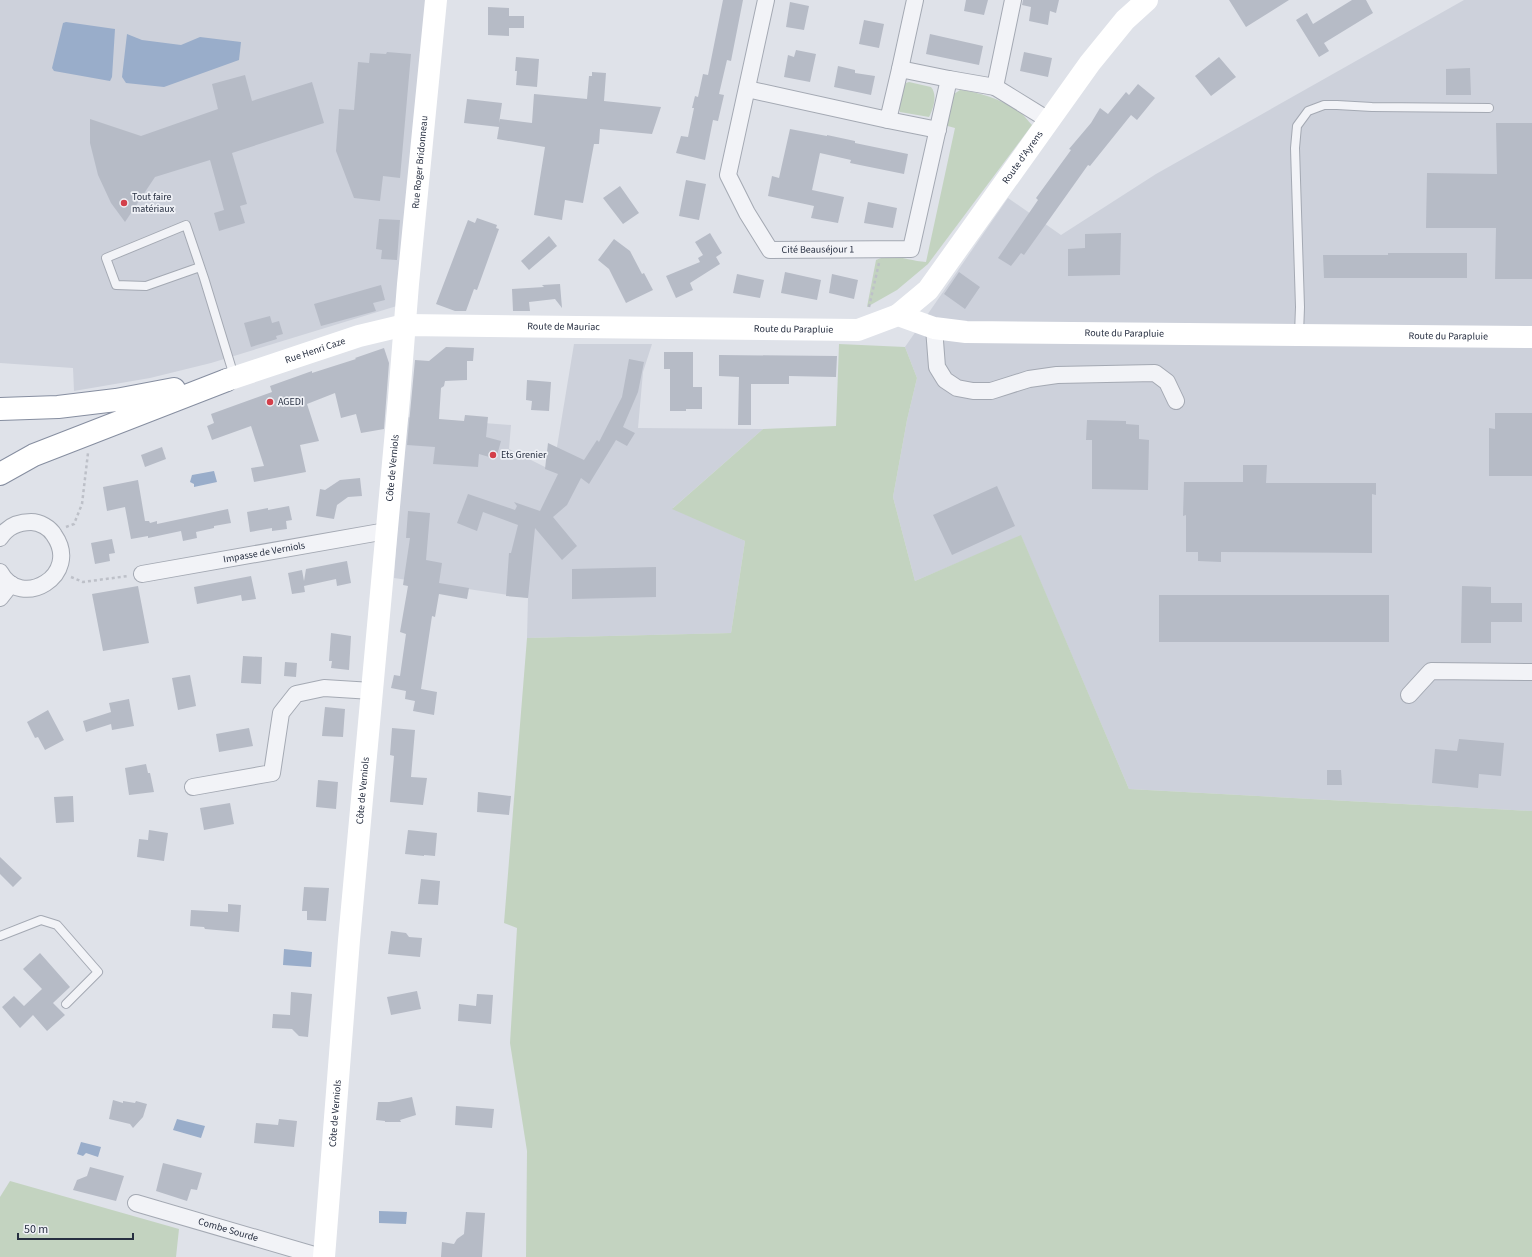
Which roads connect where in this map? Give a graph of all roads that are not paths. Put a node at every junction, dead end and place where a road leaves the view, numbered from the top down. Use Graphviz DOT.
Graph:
graph roads {
  1 [pos="436,0"];
  2 [pos="766,0"];
  3 [pos="915,0"];
  4 [pos="1014,0"];
  5 [pos="1147,0"];
  6 [pos="900,69"];
  7 [pos="949,79"];
  8 [pos="995,87"];
  9 [pos="747,89"];
  10 [pos="1489,108"];
  11 [pos="888,120"];
  12 [pos="1050,121"];
  13 [pos="938,130"];
  14 [pos="200,267"];
  15 [pos="898,315"];
  16 [pos="405,326"];
  17 [pos="934,328"];
  18 [pos="722,329"];
  19 [pos="1299,335"];
  20 [pos="1532,337"];
  21 [pos="231,378"];
  22 [pos="1176,401"];
  23 [pos="0,409"];
  24 [pos="0,474"];
  25 [pos="386,531"];
  26 [pos="0,538"];
  27 [pos="0,572"];
  28 [pos="142,574"];
  29 [pos="11,584"];
  30 [pos="0,598"];
  31 [pos="1532,672"];
  32 [pos="372,691"];
  33 [pos="1409,695"];
  34 [pos="193,787"];
  35 [pos="0,936"];
  36 [pos="66,1004"];
  37 [pos="136,1203"];
  38 [pos="321,1257"];
  39 [pos="324,1257"];
  1 -- 16 [label="main road, Rue Roger Bridonneau"];
  2 -- 9 [label="street, Cité Beauséjour 1"];
  3 -- 6 [label="street"];
  4 -- 8 [label="street"];
  5 -- 12 [label="main road, Route d'Ayrens"];
  6 -- 7 [label="street"];
  6 -- 11 [label="street"];
  7 -- 8 [label="street"];
  7 -- 13 [label="street, Cité Beauséjour 1"];
  8 -- 12 [label="street"];
  9 -- 11 [label="street"];
  9 -- 13 [label="street, Cité Beauséjour 1"];
  10 -- 19 [label="lane"];
  11 -- 13 [label="street"];
  12 -- 15 [label="main road, Route d'Ayrens"];
  14 -- 14 [label="lane"];
  14 -- 21 [label="lane"];
  15 -- 17 [label="main road, Route du Parapluie"];
  15 -- 18 [label="main road, Route du Parapluie"];
  16 -- 18 [label="main road, Route de Mauriac"];
  16 -- 21 [label="main road, Rue Henri Caze"];
  16 -- 25 [label="main road, Côte de Verniols"];
  17 -- 19 [label="main road, Route du Parapluie"];
  17 -- 22 [label="street"];
  19 -- 20 [label="main road, Route du Parapluie"];
  21 -- 23 [label="main road"];
  21 -- 24 [label="main road"];
  25 -- 28 [label="street, Impasse de Verniols"];
  25 -- 32 [label="main road, Côte de Verniols"];
  26 -- 29 [label="street"];
  27 -- 29 [label="street"];
  29 -- 30 [label="street"];
  31 -- 33 [label="street"];
  32 -- 34 [label="street"];
  32 -- 39 [label="main road, Côte de Verniols"];
  35 -- 36 [label="lane"];
  37 -- 38 [label="street, Combe Sourde"];
}
